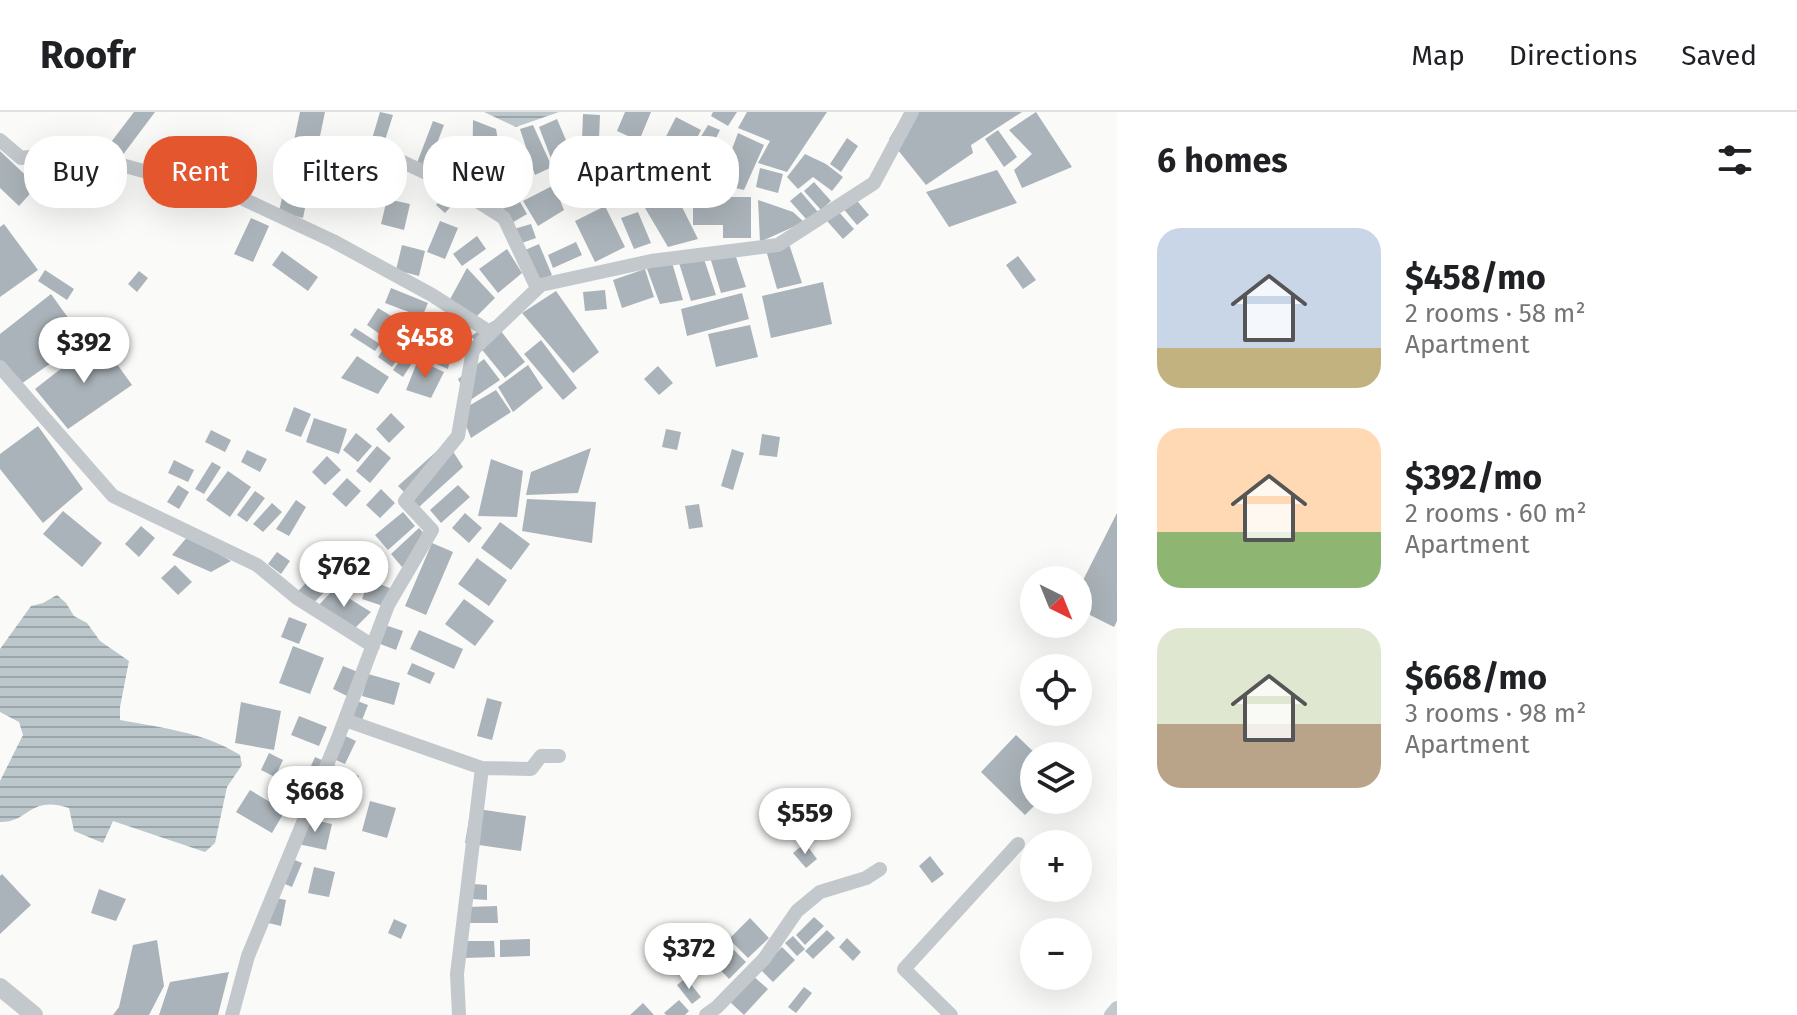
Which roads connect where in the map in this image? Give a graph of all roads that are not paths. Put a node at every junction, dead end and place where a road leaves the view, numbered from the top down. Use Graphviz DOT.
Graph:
graph roads {
  1 [pos="912,112"];
  2 [pos="0,140"];
  3 [pos="407,164"];
  4 [pos="537,288"];
  5 [pos="491,333"];
  6 [pos="0,367"];
  7 [pos="373,646"];
  8 [pos="345,720"];
  9 [pos="559,756"];
  10 [pos="482,768"];
  11 [pos="1018,844"];
  12 [pos="880,869"];
  13 [pos="0,987"];
  14 [pos="1117,1008"];
  15 [pos="34,1015"];
  16 [pos="232,1015"];
  17 [pos="459,1015"];
  18 [pos="706,1015"];
  19 [pos="951,1015"];
  20 [pos="1111,1015"];
  1 -- 4 [label="street"];
  2 -- 5 [label="street"];
  3 -- 4 [label="street"];
  4 -- 5 [label="street"];
  5 -- 7 [label="street"];
  6 -- 7 [label="street"];
  7 -- 8 [label="street"];
  8 -- 10 [label="street"];
  8 -- 16 [label="street"];
  9 -- 10 [label="street"];
  10 -- 17 [label="street"];
  11 -- 19 [label="street"];
  12 -- 18 [label="street"];
  13 -- 15 [label="street"];
  14 -- 20 [label="street"];
}
